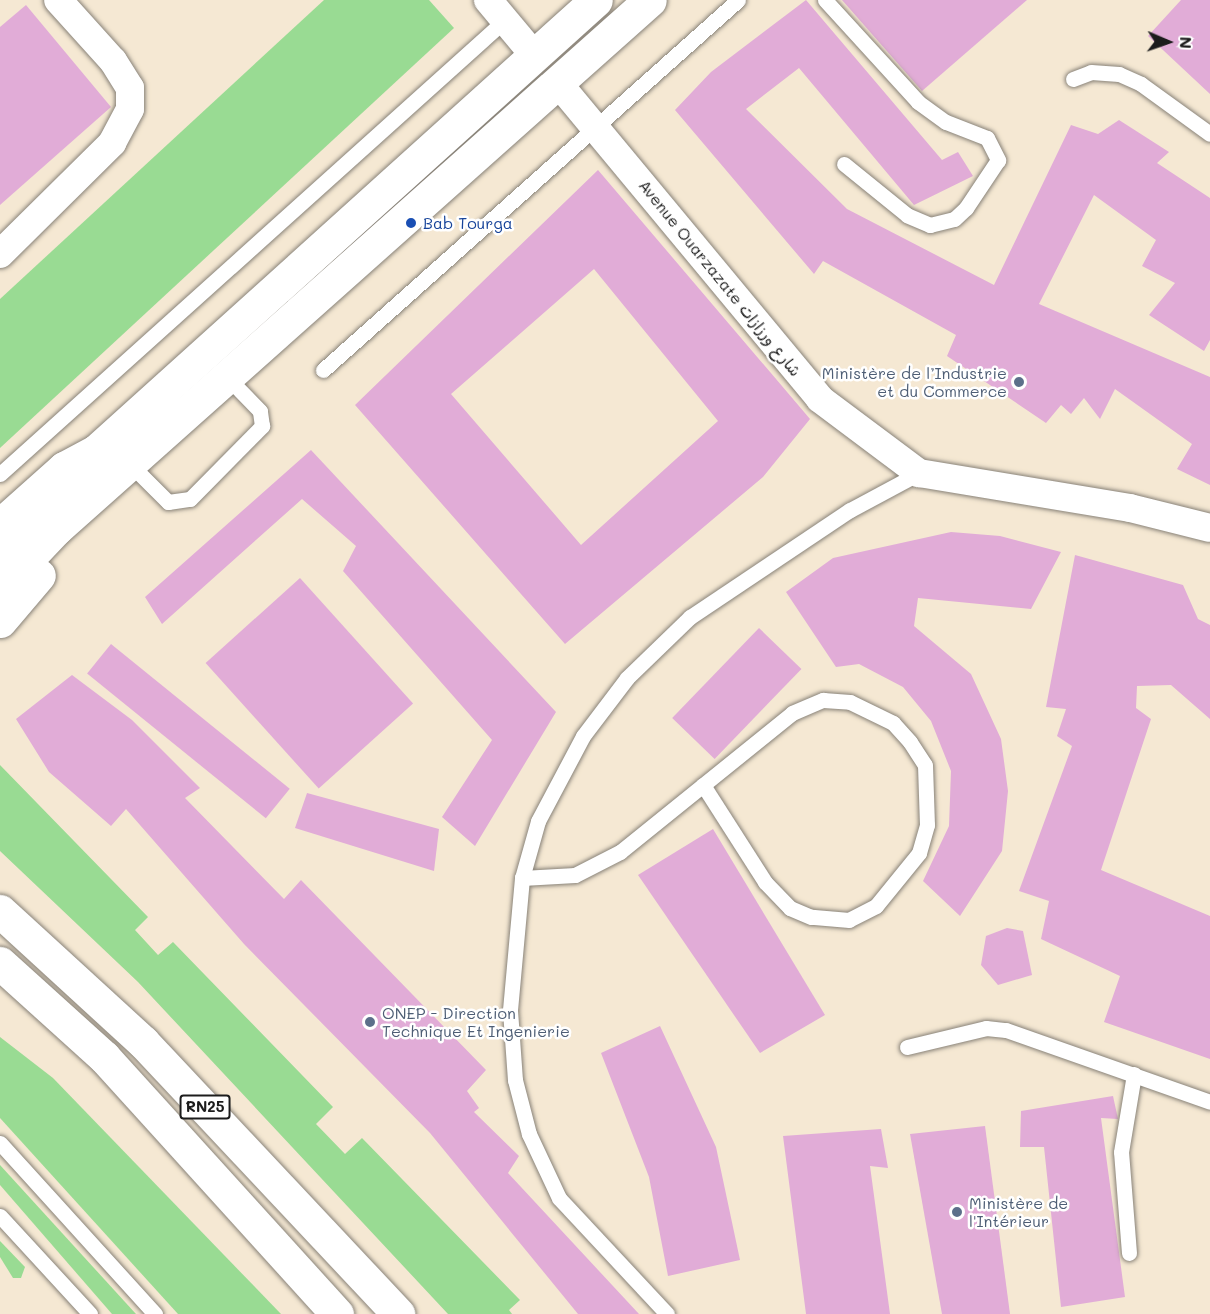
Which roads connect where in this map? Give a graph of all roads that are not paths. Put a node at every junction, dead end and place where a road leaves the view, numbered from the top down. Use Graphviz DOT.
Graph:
graph roads {
  1 [pos="58,0"];
  2 [pos="596,0"];
  3 [pos="650,0"];
  4 [pos="738,0"];
  5 [pos="825,0"];
  6 [pos="496,10"];
  7 [pos="534,55"];
  8 [pos="1073,79"];
  9 [pos="558,83"];
  10 [pos="597,127"];
  11 [pos="1210,134"];
  12 [pos="844,164"];
  13 [pos="0,254"];
  14 [pos="323,370"];
  15 [pos="230,379"];
  16 [pos="96,452"];
  17 [pos="132,466"];
  18 [pos="919,473"];
  19 [pos="0,474"];
  20 [pos="80,514"];
  21 [pos="0,525"];
  22 [pos="1210,528"];
  23 [pos="0,553"];
  24 [pos="0,588"];
  25 [pos="0,621"];
  26 [pos="704,785"];
  27 [pos="522,878"];
  28 [pos="0,911"];
  29 [pos="0,963"];
  30 [pos="907,1047"];
  31 [pos="1134,1074"];
  32 [pos="1210,1102"];
  33 [pos="0,1143"];
  34 [pos="0,1216"];
  35 [pos="1128,1253"];
  36 [pos="90,1314"];
  37 [pos="155,1314"];
  38 [pos="337,1314"];
  39 [pos="398,1314"];
  40 [pos="667,1314"];
  1 -- 13 [label="street"];
  2 -- 7 [label="main road"];
  3 -- 9 [label="main road"];
  4 -- 10 [label="lane"];
  5 -- 12 [label="lane"];
  6 -- 7 [label="street"];
  6 -- 19 [label="lane"];
  7 -- 9 [label="main road"];
  7 -- 16 [label="main road"];
  8 -- 11 [label="lane"];
  9 -- 10 [label="street, Avenue Ouarzazate شارع ورزازات"];
  9 -- 15 [label="main road"];
  10 -- 14 [label="lane"];
  10 -- 18 [label="street, Avenue Ouarzazate شارع ورزازات"];
  15 -- 17 [label="main road"];
  15 -- 17 [label="lane"];
  16 -- 21 [label="main road"];
  16 -- 23 [label="main road"];
  17 -- 20 [label="main road"];
  18 -- 22 [label="street, Avenue Ouarzazate شارع ورزازات"];
  18 -- 27 [label="lane"];
  20 -- 24 [label="main road"];
  20 -- 25 [label="main road"];
  26 -- 26 [label="lane"];
  26 -- 27 [label="lane"];
  27 -- 40 [label="lane"];
  28 -- 39 [label="main road, RN25"];
  29 -- 38 [label="main road, RN25"];
  30 -- 31 [label="lane"];
  31 -- 32 [label="lane"];
  31 -- 35 [label="lane"];
  33 -- 37 [label="lane"];
  34 -- 36 [label="lane"];
}
